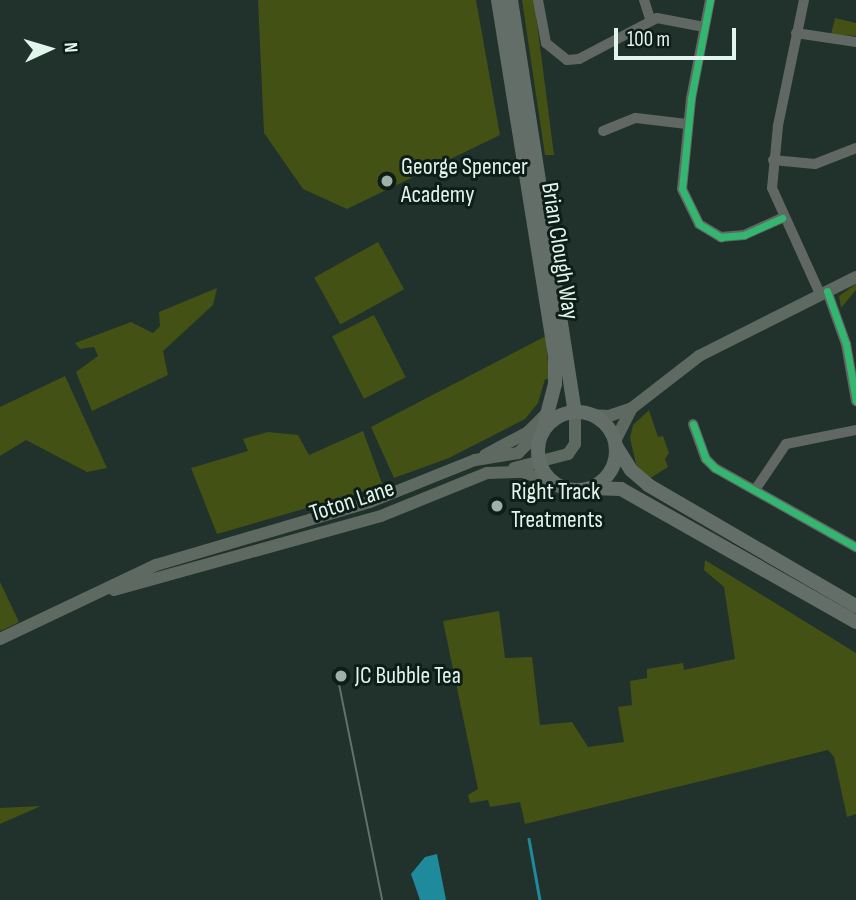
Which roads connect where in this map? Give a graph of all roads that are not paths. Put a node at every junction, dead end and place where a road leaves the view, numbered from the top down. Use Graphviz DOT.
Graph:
graph roads {
  1 [pos="498,0"];
  2 [pos="511,0"];
  3 [pos="538,0"];
  4 [pos="644,0"];
  5 [pos="710,0"];
  6 [pos="804,0"];
  7 [pos="651,21"];
  8 [pos="704,27"];
  9 [pos="796,33"];
  10 [pos="856,42"];
  11 [pos="687,124"];
  12 [pos="603,131"];
  13 [pos="856,148"];
  14 [pos="773,160"];
  15 [pos="782,218"];
  16 [pos="856,277"];
  17 [pos="823,293"];
  18 [pos="856,401"];
  19 [pos="549,408"];
  20 [pos="632,408"];
  21 [pos="575,412"];
  22 [pos="591,415"];
  23 [pos="693,424"];
  24 [pos="543,429"];
  25 [pos="856,430"];
  26 [pos="615,443"];
  27 [pos="475,460"];
  28 [pos="541,462"];
  29 [pos="505,470"];
  30 [pos="555,483"];
  31 [pos="592,488"];
  32 [pos="755,491"];
  33 [pos="856,547"];
  34 [pos="84,600"];
  35 [pos="856,606"];
  36 [pos="856,622"];
  37 [pos="0,639"];
  1 -- 19 [label="highway, Brian Clough Way"];
  2 -- 21 [label="highway, Brian Clough Way"];
  3 -- 7 [label="street"];
  4 -- 7 [label="street"];
  5 -- 8 [label="street"];
  6 -- 9 [label="street"];
  7 -- 8 [label="street"];
  8 -- 11 [label="street"];
  9 -- 10 [label="street"];
  9 -- 14 [label="street"];
  11 -- 12 [label="street"];
  11 -- 15 [label="street"];
  13 -- 14 [label="street"];
  14 -- 15 [label="street"];
  15 -- 17 [label="street"];
  16 -- 17 [label="main road"];
  17 -- 18 [label="street"];
  17 -- 20 [label="main road"];
  19 -- 24 [label="highway, Brian Clough Way"];
  19 -- 27 [label="main road"];
  20 -- 22 [label="main road"];
  20 -- 26 [label="main road"];
  21 -- 22 [label="highway"];
  21 -- 24 [label="highway"];
  21 -- 28 [label="main road, Toton Lane"];
  22 -- 26 [label="highway"];
  23 -- 32 [label="street"];
  24 -- 27 [label="main road, Toton Lane"];
  24 -- 28 [label="highway, Brian Clough Way"];
  25 -- 32 [label="street"];
  26 -- 31 [label="highway"];
  26 -- 35 [label="highway"];
  27 -- 34 [label="main road, Toton Lane"];
  28 -- 29 [label="main road, Toton Lane"];
  28 -- 30 [label="highway"];
  29 -- 30 [label="main road"];
  29 -- 34 [label="main road, Toton Lane"];
  30 -- 31 [label="highway"];
  31 -- 36 [label="highway"];
  32 -- 33 [label="street"];
  34 -- 37 [label="main road"];
}
